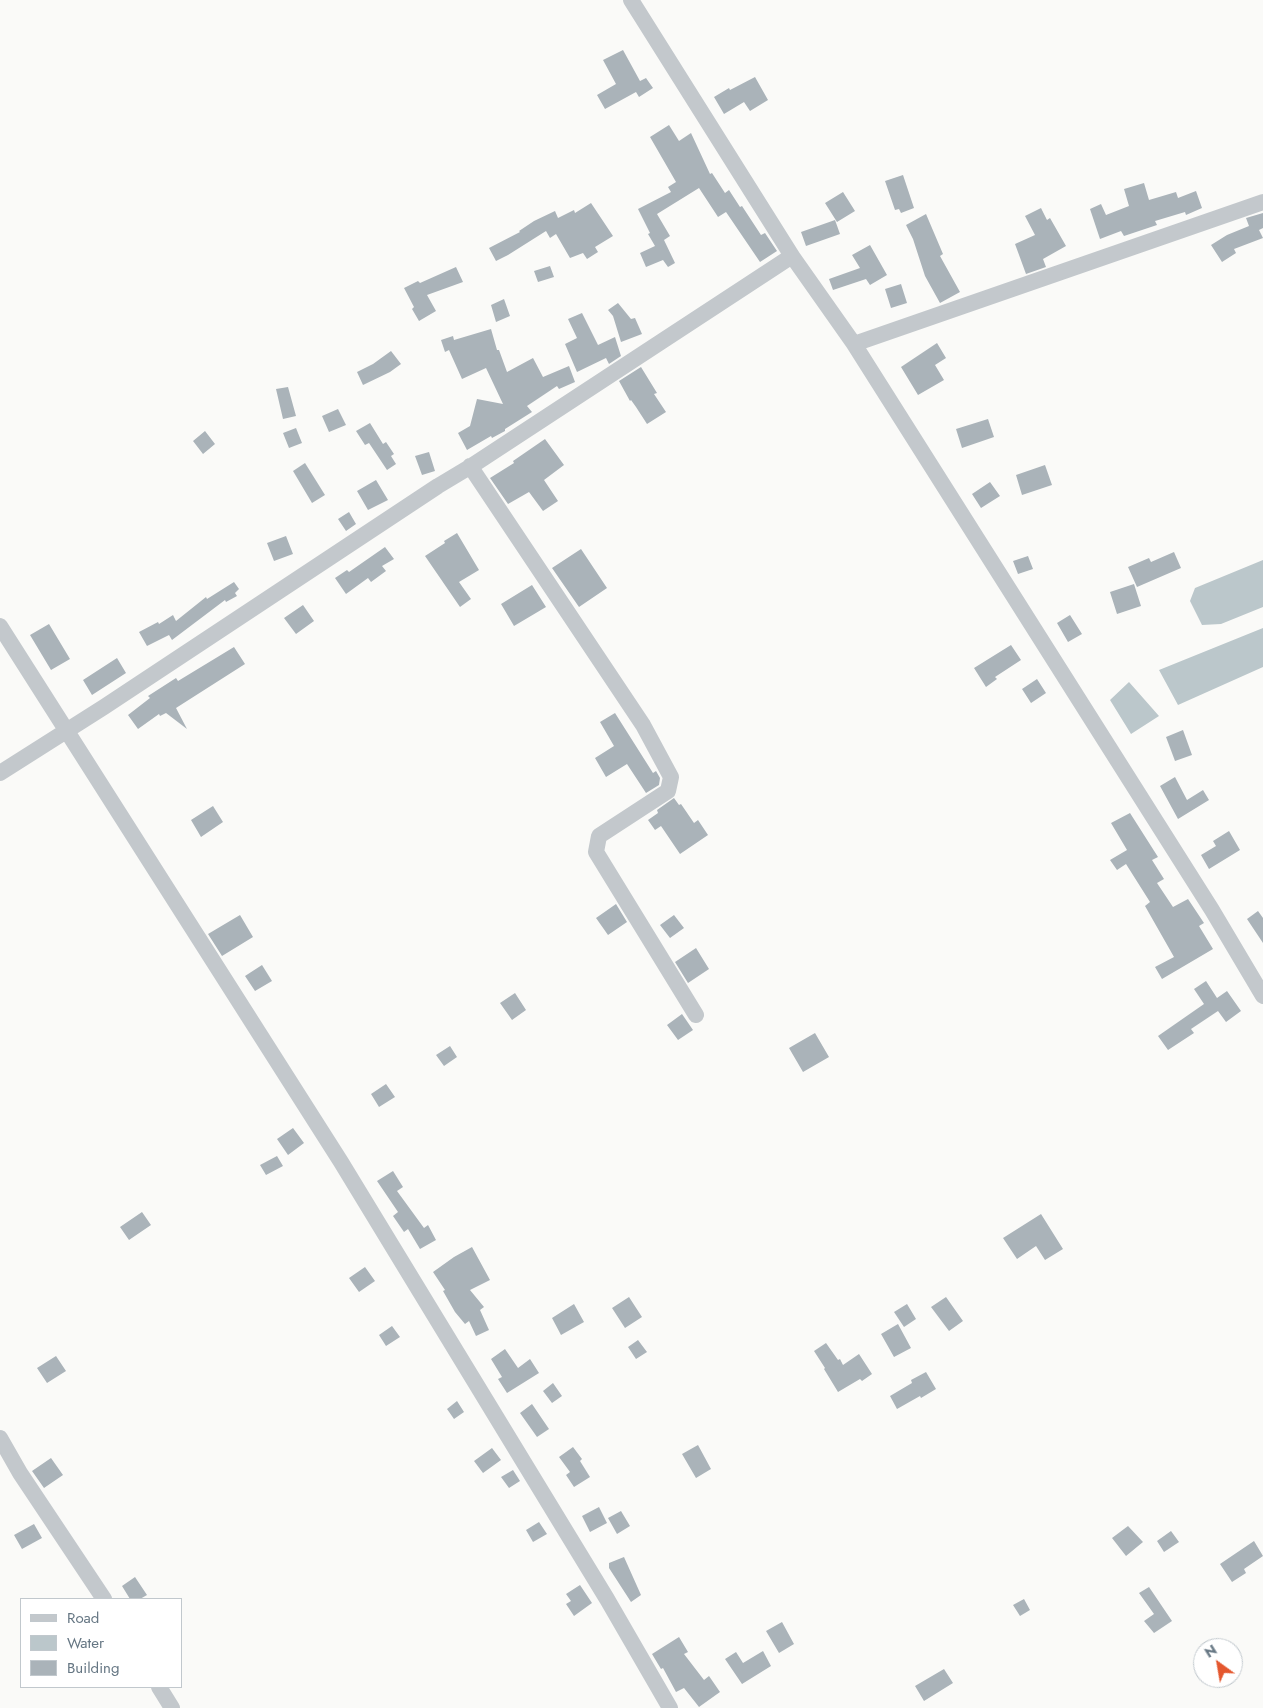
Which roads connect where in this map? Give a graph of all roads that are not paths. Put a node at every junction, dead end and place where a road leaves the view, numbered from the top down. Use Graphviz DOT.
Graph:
graph roads {
  1 [pos="631,0"];
  2 [pos="1263,202"];
  3 [pos="792,256"];
  4 [pos="854,344"];
  5 [pos="470,466"];
  6 [pos="0,626"];
  7 [pos="68,730"];
  8 [pos="0,773"];
  9 [pos="1263,996"];
  10 [pos="696,1015"];
  11 [pos="0,1438"];
  12 [pos="103,1598"];
  13 [pos="160,1688"];
  14 [pos="172,1708"];
  15 [pos="670,1708"];
  1 -- 3 [label="street"];
  2 -- 4 [label="street"];
  3 -- 4 [label="street"];
  3 -- 5 [label="street"];
  4 -- 9 [label="street"];
  5 -- 7 [label="street"];
  5 -- 10 [label="street"];
  6 -- 7 [label="street"];
  7 -- 8 [label="street"];
  7 -- 15 [label="street"];
  11 -- 12 [label="street"];
  13 -- 14 [label="street"];
}
